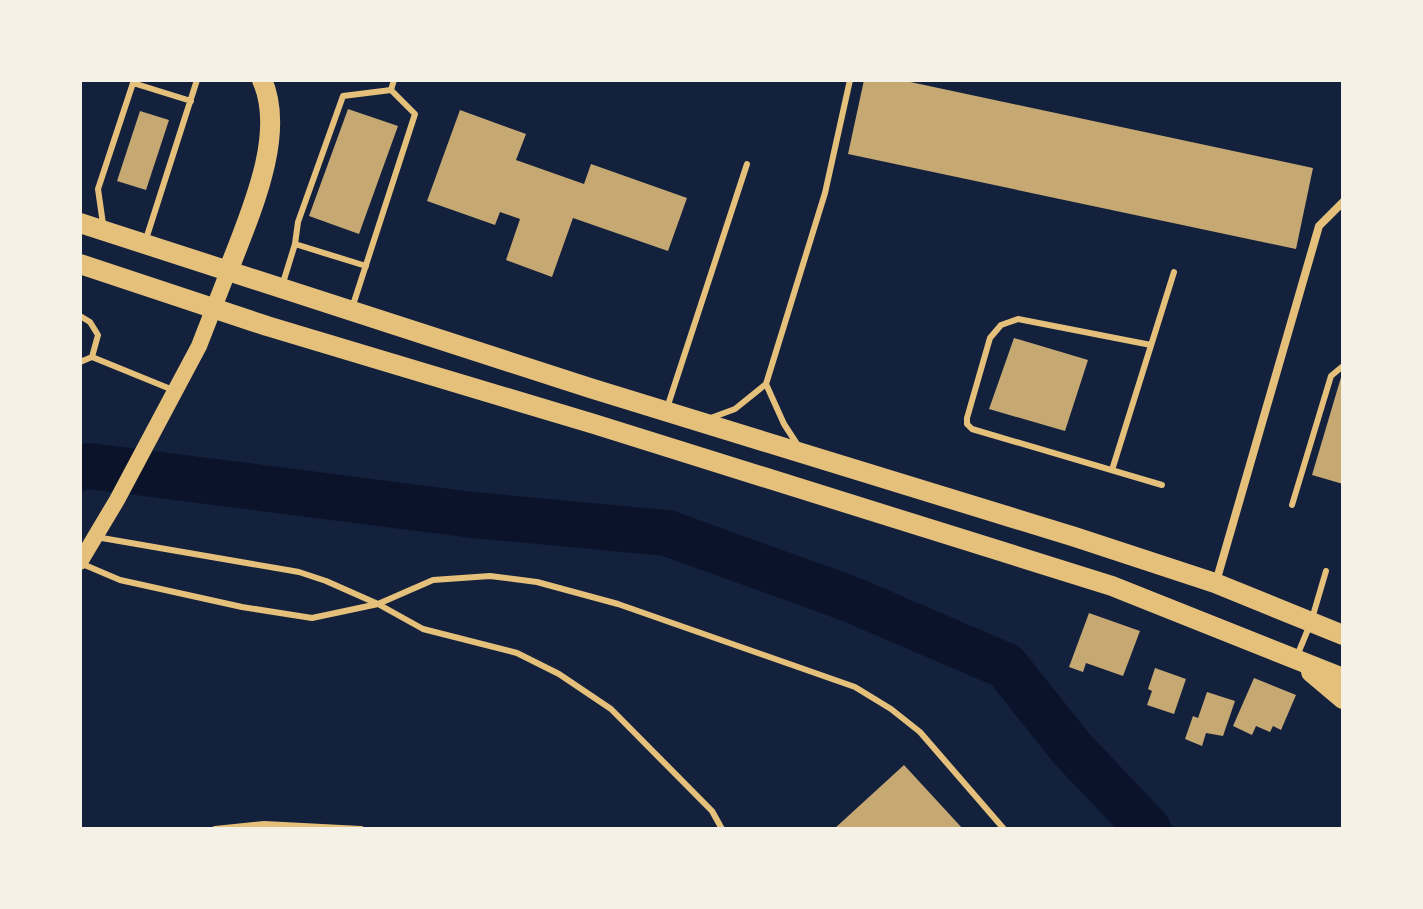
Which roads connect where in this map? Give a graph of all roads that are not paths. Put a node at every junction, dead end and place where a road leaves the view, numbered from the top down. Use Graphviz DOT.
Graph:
graph roads {
  1 [pos="197,80"];
  2 [pos="262,80"];
  3 [pos="394,80"];
  4 [pos="850,80"];
  5 [pos="391,90"];
  6 [pos="191,101"];
  7 [pos="747,164"];
  8 [pos="1343,202"];
  9 [pos="80,210"];
  10 [pos="80,223"];
  11 [pos="104,230"];
  12 [pos="145,243"];
  13 [pos="295,244"];
  14 [pos="80,264"];
  15 [pos="366,266"];
  16 [pos="229,269"];
  17 [pos="1174,272"];
  18 [pos="282,287"];
  19 [pos="214,309"];
  20 [pos="352,310"];
  21 [pos="80,316"];
  22 [pos="1151,345"];
  23 [pos="92,357"];
  24 [pos="80,362"];
  25 [pos="1343,366"];
  26 [pos="766,384"];
  27 [pos="174,396"];
  28 [pos="665,411"];
  29 [pos="702,421"];
  30 [pos="803,452"];
  31 [pos="1112,470"];
  32 [pos="1162,485"];
  33 [pos="1292,505"];
  34 [pos="96,537"];
  35 [pos="80,562"];
  36 [pos="1326,571"];
  37 [pos="1215,583"];
  38 [pos="378,604"];
  39 [pos="1311,622"];
  40 [pos="1343,635"];
  41 [pos="1295,660"];
  42 [pos="1343,678"];
  43 [pos="1343,699"];
  44 [pos="223,828"];
  45 [pos="215,829"];
  46 [pos="361,829"];
  47 [pos="722,829"];
  48 [pos="1004,829"];
  1 -- 6 [label="lane"];
  2 -- 16 [label="main road"];
  3 -- 5 [label="lane"];
  4 -- 26 [label="lane"];
  5 -- 13 [label="lane"];
  5 -- 15 [label="lane"];
  6 -- 11 [label="lane"];
  6 -- 12 [label="lane"];
  7 -- 28 [label="lane"];
  8 -- 37 [label="street"];
  9 -- 11 [label="main road"];
  10 -- 11 [label="main road"];
  11 -- 12 [label="main road"];
  12 -- 16 [label="main road"];
  13 -- 15 [label="lane"];
  13 -- 18 [label="lane"];
  14 -- 19 [label="main road"];
  15 -- 20 [label="lane"];
  16 -- 18 [label="main road"];
  16 -- 19 [label="main road"];
  17 -- 22 [label="lane"];
  18 -- 20 [label="main road"];
  19 -- 27 [label="main road"];
  19 -- 41 [label="main road"];
  20 -- 28 [label="main road"];
  21 -- 23 [label="lane"];
  22 -- 31 [label="lane"];
  22 -- 31 [label="lane"];
  23 -- 24 [label="lane"];
  23 -- 27 [label="lane"];
  25 -- 33 [label="lane"];
  26 -- 29 [label="lane"];
  26 -- 30 [label="lane"];
  27 -- 34 [label="main road"];
  28 -- 29 [label="main road"];
  29 -- 30 [label="main road"];
  30 -- 37 [label="main road"];
  31 -- 32 [label="lane"];
  34 -- 35 [label="main road"];
  34 -- 38 [label="lane"];
  35 -- 38 [label="lane"];
  36 -- 39 [label="lane"];
  37 -- 39 [label="main road"];
  38 -- 47 [label="lane"];
  38 -- 48 [label="lane"];
  39 -- 40 [label="main road"];
  39 -- 41 [label="lane"];
  41 -- 42 [label="main road"];
  41 -- 43 [label="main road"];
  44 -- 45 [label="lane"];
  44 -- 46 [label="lane"];
}
